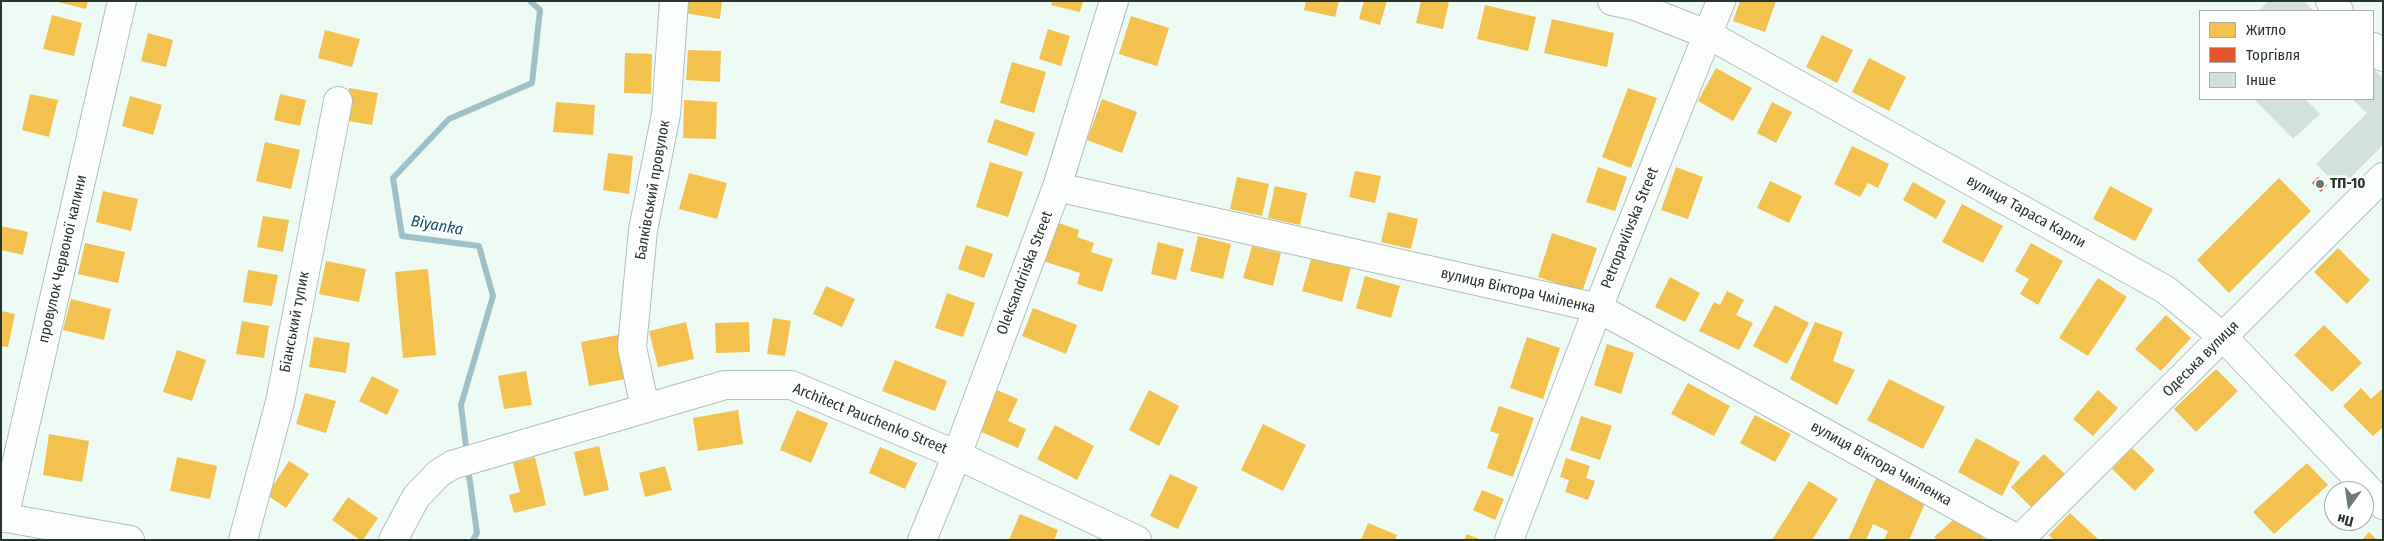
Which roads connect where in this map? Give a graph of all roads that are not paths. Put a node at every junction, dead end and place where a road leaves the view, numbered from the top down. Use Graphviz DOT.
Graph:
graph roads {
  1 [pos="122,1"];
  2 [pos="674,1"];
  3 [pos="1114,1"];
  4 [pos="1612,1"];
  5 [pos="1721,1"];
  6 [pos="1709,35"];
  7 [pos="2374,47"];
  8 [pos="2383,57"];
  9 [pos="338,101"];
  10 [pos="2383,177"];
  11 [pos="1057,187"];
  12 [pos="1598,308"];
  13 [pos="2223,337"];
  14 [pos="645,408"];
  15 [pos="957,455"];
  16 [pos="455,466"];
  17 [pos="2383,505"];
  18 [pos="2,517"];
  19 [pos="130,540"];
  20 [pos="243,540"];
  21 [pos="393,540"];
  22 [pos="415,540"];
  23 [pos="922,540"];
  24 [pos="1137,540"];
  25 [pos="1509,540"];
  26 [pos="2019,540"];
  1 -- 18 [label="street, провулок Червоної калини"];
  2 -- 14 [label="street, Балківський провулок"];
  3 -- 11 [label="street, Oleksandriiska Street"];
  4 -- 6 [label="street, вулиця Тараса Карпи"];
  5 -- 6 [label="street, Petropavlivska Street"];
  6 -- 12 [label="street, Petropavlivska Street"];
  6 -- 13 [label="street, вулиця Тараса Карпи"];
  7 -- 8 [label="street"];
  9 -- 20 [label="street, Біанський тупик"];
  10 -- 13 [label="street, Одеська вулиця"];
  11 -- 12 [label="street, вулиця Віктора Чміленка"];
  11 -- 15 [label="street, Oleksandriiska Street"];
  12 -- 25 [label="street, Petropavlivska Street"];
  12 -- 26 [label="street, вулиця Віктора Чміленка"];
  13 -- 17 [label="street, вулиця Тараса Карпи"];
  13 -- 26 [label="street, Одеська вулиця"];
  14 -- 15 [label="street, Architect Pauchenko Street"];
  14 -- 16 [label="street, Architect Pauchenko Street"];
  15 -- 23 [label="street, Oleksandriiska Street"];
  15 -- 24 [label="street, Architect Pauchenko Street"];
  16 -- 21 [label="street, Architect Pauchenko Street"];
  16 -- 22 [label="street"];
  18 -- 19 [label="street"];
}
